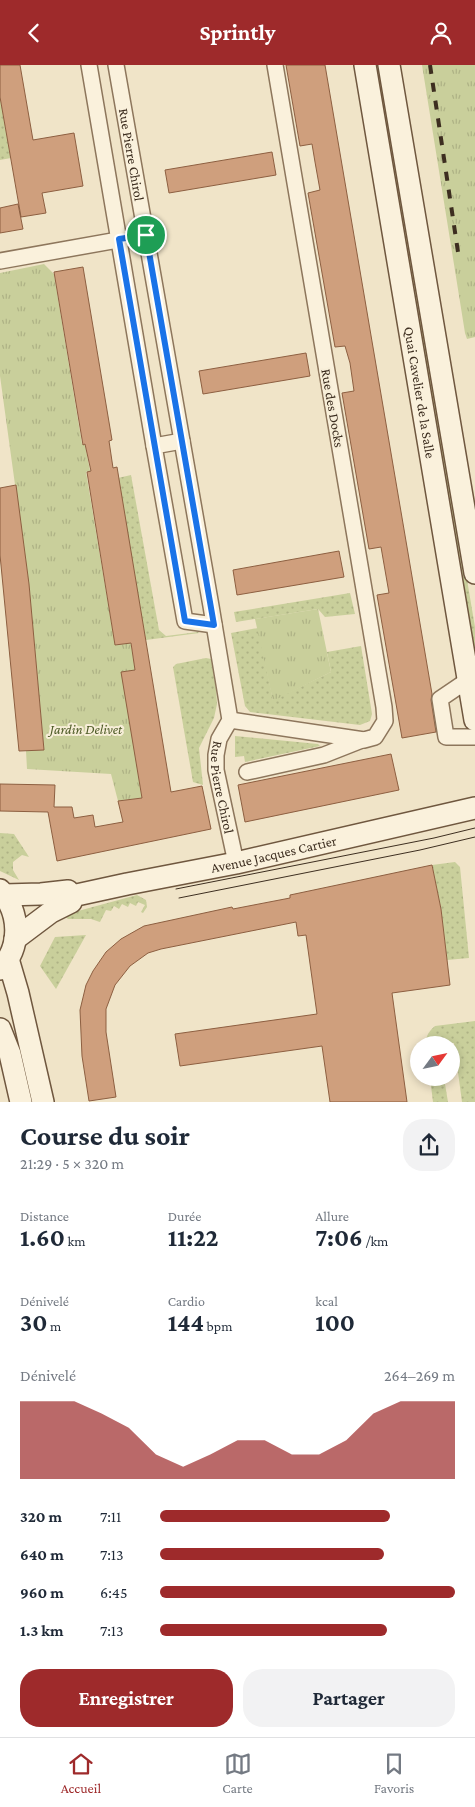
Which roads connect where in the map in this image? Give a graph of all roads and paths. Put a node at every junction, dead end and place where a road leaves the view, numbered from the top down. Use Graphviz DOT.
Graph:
graph roads {
  1 [pos="89,65"];
  2 [pos="116,65"];
  3 [pos="275,65"];
  4 [pos="365,65"];
  5 [pos="389,65"];
  6 [pos="146,235"];
  7 [pos="119,239"];
  8 [pos="0,261"];
  9 [pos="182,441"];
  10 [pos="154,445"];
  11 [pos="475,573"];
  12 [pos="214,625"];
  13 [pos="468,680"];
  14 [pos="230,720"];
  15 [pos="475,720"];
  16 [pos="475,737"];
  17 [pos="364,740"];
  18 [pos="247,772"];
  19 [pos="475,808"];
  20 [pos="236,863"];
  21 [pos="2,893"];
  22 [pos="72,896"];
  23 [pos="16,939"];
  24 [pos="4,964"];
  25 [pos="0,1029"];
  26 [pos="22,1102"];
  27 [pos="43,1102"];
  1 -- 7 [label="street"];
  2 -- 6 [label="street, Rue Pierre Chirol"];
  3 -- 17 [label="street, Rue des Docks"];
  4 -- 13 [label="main road, Quai Cavelier de la Salle"];
  5 -- 11 [label="main road, Quai Cavelier de la Salle"];
  6 -- 7 [label="street"];
  6 -- 9 [label="street, Rue Pierre Chirol"];
  7 -- 8 [label="street"];
  7 -- 10 [label="street"];
  9 -- 10 [label="street"];
  9 -- 12 [label="street, Rue Pierre Chirol"];
  10 -- 12 [label="street"];
  12 -- 14 [label="street, Rue Pierre Chirol"];
  13 -- 15 [label="main road, Quai Cavelier de la Salle"];
  13 -- 16 [label="street"];
  14 -- 17 [label="street"];
  14 -- 20 [label="street, Rue Pierre Chirol"];
  17 -- 18 [label="street, Rue des Docks"];
  19 -- 20 [label="main road, Avenue Jacques Cartier"];
  20 -- 22 [label="main road, Avenue Jacques Cartier"];
  21 -- 22 [label="main road, Avenue Jacques Cartier"];
  21 -- 23 [label="main road"];
  22 -- 23 [label="main road, Avenue Jacques Cartier"];
  23 -- 24 [label="main road"];
  24 -- 27 [label="main road"];
  25 -- 26 [label="main road"];
}
